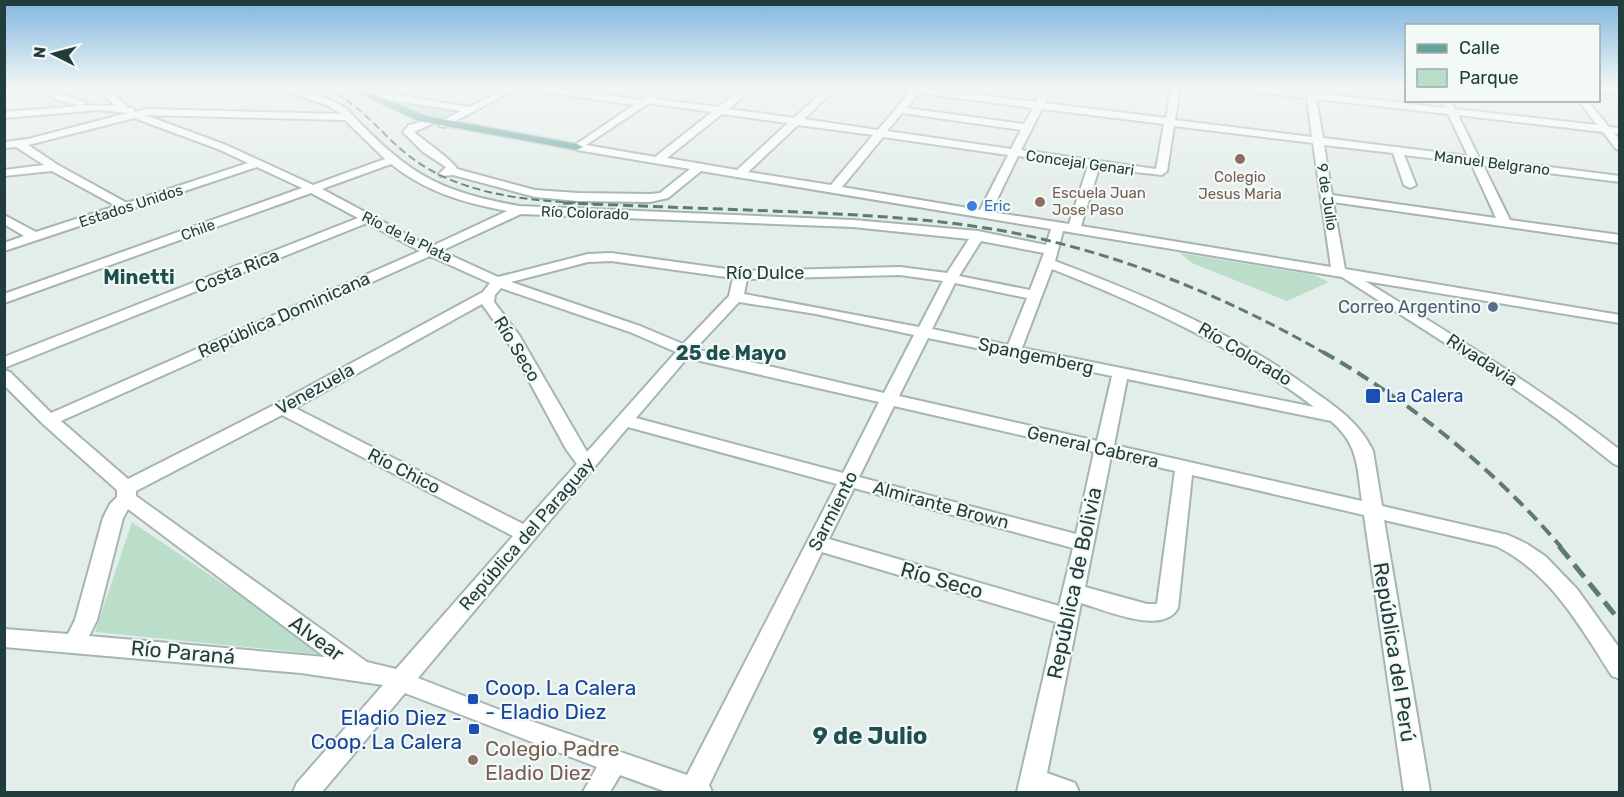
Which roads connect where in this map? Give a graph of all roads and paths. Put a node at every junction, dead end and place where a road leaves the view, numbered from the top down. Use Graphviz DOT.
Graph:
graph roads {
  1 [pos="82,125"];
  2 [pos="164,125"];
  3 [pos="356,125"];
  4 [pos="418,125"];
  5 [pos="451,125"];
  6 [pos="609,125"];
  7 [pos="702,125"];
  8 [pos="792,125"];
  9 [pos="817,125"];
  10 [pos="886,125"];
  11 [pos="1008,125"];
  12 [pos="1029,125"];
  13 [pos="1169,125"];
  14 [pos="1195,125"];
  15 [pos="1316,125"];
  16 [pos="1458,125"];
  17 [pos="1572,125"];
  18 [pos="1602,125"];
  19 [pos="1028,128"];
  20 [pos="1605,129"];
  21 [pos="1620,130"];
  22 [pos="879,134"];
  23 [pos="1319,141"];
  24 [pos="18,143"];
  25 [pos="4,145"];
  26 [pos="576,147"];
  27 [pos="1620,147"];
  28 [pos="1397,150"];
  29 [pos="1016,154"];
  30 [pos="392,160"];
  31 [pos="658,160"];
  32 [pos="1476,161"];
  33 [pos="257,164"];
  34 [pos="1094,165"];
  35 [pos="54,167"];
  36 [pos="699,167"];
  37 [pos="452,171"];
  38 [pos="4,173"];
  39 [pos="740,173"];
  40 [pos="1620,179"];
  41 [pos="421,180"];
  42 [pos="1410,185"];
  43 [pos="313,189"];
  44 [pos="834,189"];
  45 [pos="1328,198"];
  46 [pos="126,207"];
  47 [pos="519,210"];
  48 [pos="984,213"];
  49 [pos="368,218"];
  50 [pos="4,219"];
  51 [pos="1505,223"];
  52 [pos="1058,226"];
  53 [pos="1074,228"];
  54 [pos="978,235"];
  55 [pos="35,237"];
  56 [pos="1620,239"];
  57 [pos="4,247"];
  58 [pos="429,251"];
  59 [pos="1050,256"];
  60 [pos="1338,271"];
  61 [pos="741,275"];
  62 [pos="951,278"];
  63 [pos="1386,279"];
  64 [pos="493,288"];
  65 [pos="1371,290"];
  66 [pos="1035,295"];
  67 [pos="736,297"];
  68 [pos="4,299"];
  69 [pos="1620,319"];
  70 [pos="923,333"];
  71 [pos="686,351"];
  72 [pos="1013,351"];
  73 [pos="4,363"];
  74 [pos="1119,374"];
  75 [pos="4,375"];
  76 [pos="889,399"];
  77 [pos="282,408"];
  78 [pos="1336,417"];
  79 [pos="49,420"];
  80 [pos="626,421"];
  81 [pos="1103,449"];
  82 [pos="1620,460"];
  83 [pos="587,464"];
  84 [pos="1184,468"];
  85 [pos="848,480"];
  86 [pos="126,493"];
  87 [pos="1374,512"];
  88 [pos="526,534"];
  89 [pos="816,543"];
  90 [pos="1083,543"];
  91 [pos="1073,592"];
  92 [pos="1067,617"];
  93 [pos="4,638"];
  94 [pos="74,644"];
  95 [pos="1620,669"];
  96 [pos="361,670"];
  97 [pos="402,681"];
  98 [pos="615,761"];
  99 [pos="1032,786"];
  100 [pos="696,791"];
  101 [pos="306,792"];
  102 [pos="596,792"];
  103 [pos="1066,792"];
  104 [pos="1417,792"];
  1 -- 24 [label="street"];
  2 -- 33 [label="street, Río de la Plata"];
  3 -- 30 [label="street, Río Colorado"];
  4 -- 37 [label="street"];
  5 -- 26 [label="main road"];
  6 -- 26 [label="street"];
  7 -- 31 [label="street"];
  8 -- 39 [label="street"];
  9 -- 22 [label="street, Concejal Genari"];
  10 -- 22 [label="street"];
  11 -- 19 [label="street"];
  12 -- 19 [label="street"];
  13 -- 34 [label="street, Concejal Genari"];
  14 -- 23 [label="street, Manuel Belgrano"];
  15 -- 23 [label="street, 9 de Julio"];
  16 -- 32 [label="street"];
  17 -- 20 [label="street"];
  18 -- 20 [label="street"];
  19 -- 29 [label="street"];
  20 -- 21 [label="street"];
  20 -- 27 [label="street"];
  22 -- 29 [label="street, Concejal Genari"];
  22 -- 44 [label="street"];
  23 -- 28 [label="street, Manuel Belgrano"];
  23 -- 45 [label="street, 9 de Julio"];
  24 -- 25 [label="street"];
  24 -- 35 [label="street"];
  26 -- 31 [label="street"];
  28 -- 32 [label="street, Manuel Belgrano"];
  28 -- 42 [label="street"];
  29 -- 34 [label="street, Concejal Genari"];
  29 -- 48 [label="street"];
  30 -- 41 [label="street, Río Colorado"];
  30 -- 43 [label="street, Chile"];
  31 -- 36 [label="street"];
  32 -- 40 [label="street, Manuel Belgrano"];
  32 -- 51 [label="street"];
  33 -- 43 [label="street, Río de la Plata"];
  33 -- 46 [label="street, Estados Unidos"];
  34 -- 53 [label="street"];
  35 -- 38 [label="street"];
  35 -- 46 [label="street"];
  36 -- 37 [label="street"];
  36 -- 39 [label="street"];
  37 -- 41 [label="street"];
  39 -- 44 [label="street"];
  41 -- 47 [label="street, Río Colorado"];
  43 -- 49 [label="street, Río de la Plata"];
  43 -- 68 [label="street, Chile"];
  44 -- 48 [label="street"];
  45 -- 51 [label="street"];
  45 -- 60 [label="street, 9 de Julio"];
  46 -- 55 [label="street, Estados Unidos"];
  47 -- 54 [label="street, Río Colorado"];
  47 -- 58 [label="street, República Dominicana"];
  48 -- 52 [label="street"];
  49 -- 58 [label="street, Río de la Plata"];
  49 -- 73 [label="street, Costa Rica"];
  50 -- 55 [label="street"];
  51 -- 56 [label="street"];
  52 -- 53 [label="street"];
  52 -- 59 [label="street"];
  53 -- 60 [label="street"];
  54 -- 59 [label="street, Río Colorado"];
  54 -- 62 [label="street, Sarmiento"];
  55 -- 57 [label="street, Estados Unidos"];
  58 -- 64 [label="street, Río de la Plata"];
  58 -- 79 [label="street, República Dominicana"];
  59 -- 66 [label="street"];
  59 -- 78 [label="street, Río Colorado"];
  60 -- 63 [label="street"];
  60 -- 65 [label="street, Rivadavia"];
  61 -- 62 [label="street, Río Dulce"];
  61 -- 64 [label="street, Río Dulce"];
  61 -- 67 [label="street, República del Paraguay"];
  62 -- 66 [label="street, Río Dulce"];
  62 -- 70 [label="street, Sarmiento"];
  63 -- 65 [label="street"];
  63 -- 69 [label="street"];
  64 -- 71 [label="street, Río de la Plata"];
  64 -- 77 [label="street, Venezuela"];
  64 -- 83 [label="street, Río Seco"];
  65 -- 82 [label="street, Rivadavia"];
  66 -- 72 [label="street"];
  67 -- 70 [label="street, Spangemberg"];
  67 -- 71 [label="street, República del Paraguay"];
  70 -- 72 [label="street, Spangemberg"];
  70 -- 76 [label="street, Sarmiento"];
  71 -- 76 [label="street, General Cabrera"];
  71 -- 80 [label="street, República del Paraguay"];
  72 -- 74 [label="street, Spangemberg"];
  74 -- 78 [label="street, Spangemberg"];
  74 -- 81 [label="street, República de Bolivia"];
  75 -- 79 [label="street, Alvear"];
  76 -- 81 [label="street, General Cabrera"];
  76 -- 85 [label="street, Sarmiento"];
  77 -- 86 [label="street, Venezuela"];
  77 -- 88 [label="street, Río Chico"];
  78 -- 87 [label="street, Río Colorado"];
  79 -- 86 [label="street, Alvear"];
  80 -- 83 [label="street, República del Paraguay"];
  80 -- 85 [label="street, Almirante Brown"];
  81 -- 84 [label="street, General Cabrera"];
  81 -- 90 [label="street, República de Bolivia"];
  83 -- 88 [label="street, República del Paraguay"];
  84 -- 87 [label="street, General Cabrera"];
  84 -- 91 [label="street"];
  85 -- 89 [label="street, Sarmiento"];
  85 -- 90 [label="street, Almirante Brown"];
  86 -- 94 [label="street"];
  86 -- 96 [label="street, Alvear"];
  87 -- 95 [label="street, General Cabrera"];
  87 -- 104 [label="street, República del Perú"];
  88 -- 97 [label="street, República del Paraguay"];
  89 -- 92 [label="street, Río Seco"];
  89 -- 100 [label="street, Sarmiento"];
  90 -- 91 [label="street, República de Bolivia"];
  91 -- 92 [label="street, República de Bolivia"];
  92 -- 99 [label="street, República de Bolivia"];
  93 -- 94 [label="street, Río Paraná"];
  94 -- 96 [label="street, Río Paraná"];
  96 -- 97 [label="street, Alvear"];
  97 -- 98 [label="street, Alvear"];
  97 -- 101 [label="street, República del Paraguay"];
  98 -- 100 [label="street, Alvear"];
  98 -- 102 [label="street"];
  99 -- 103 [label="street"];
}
